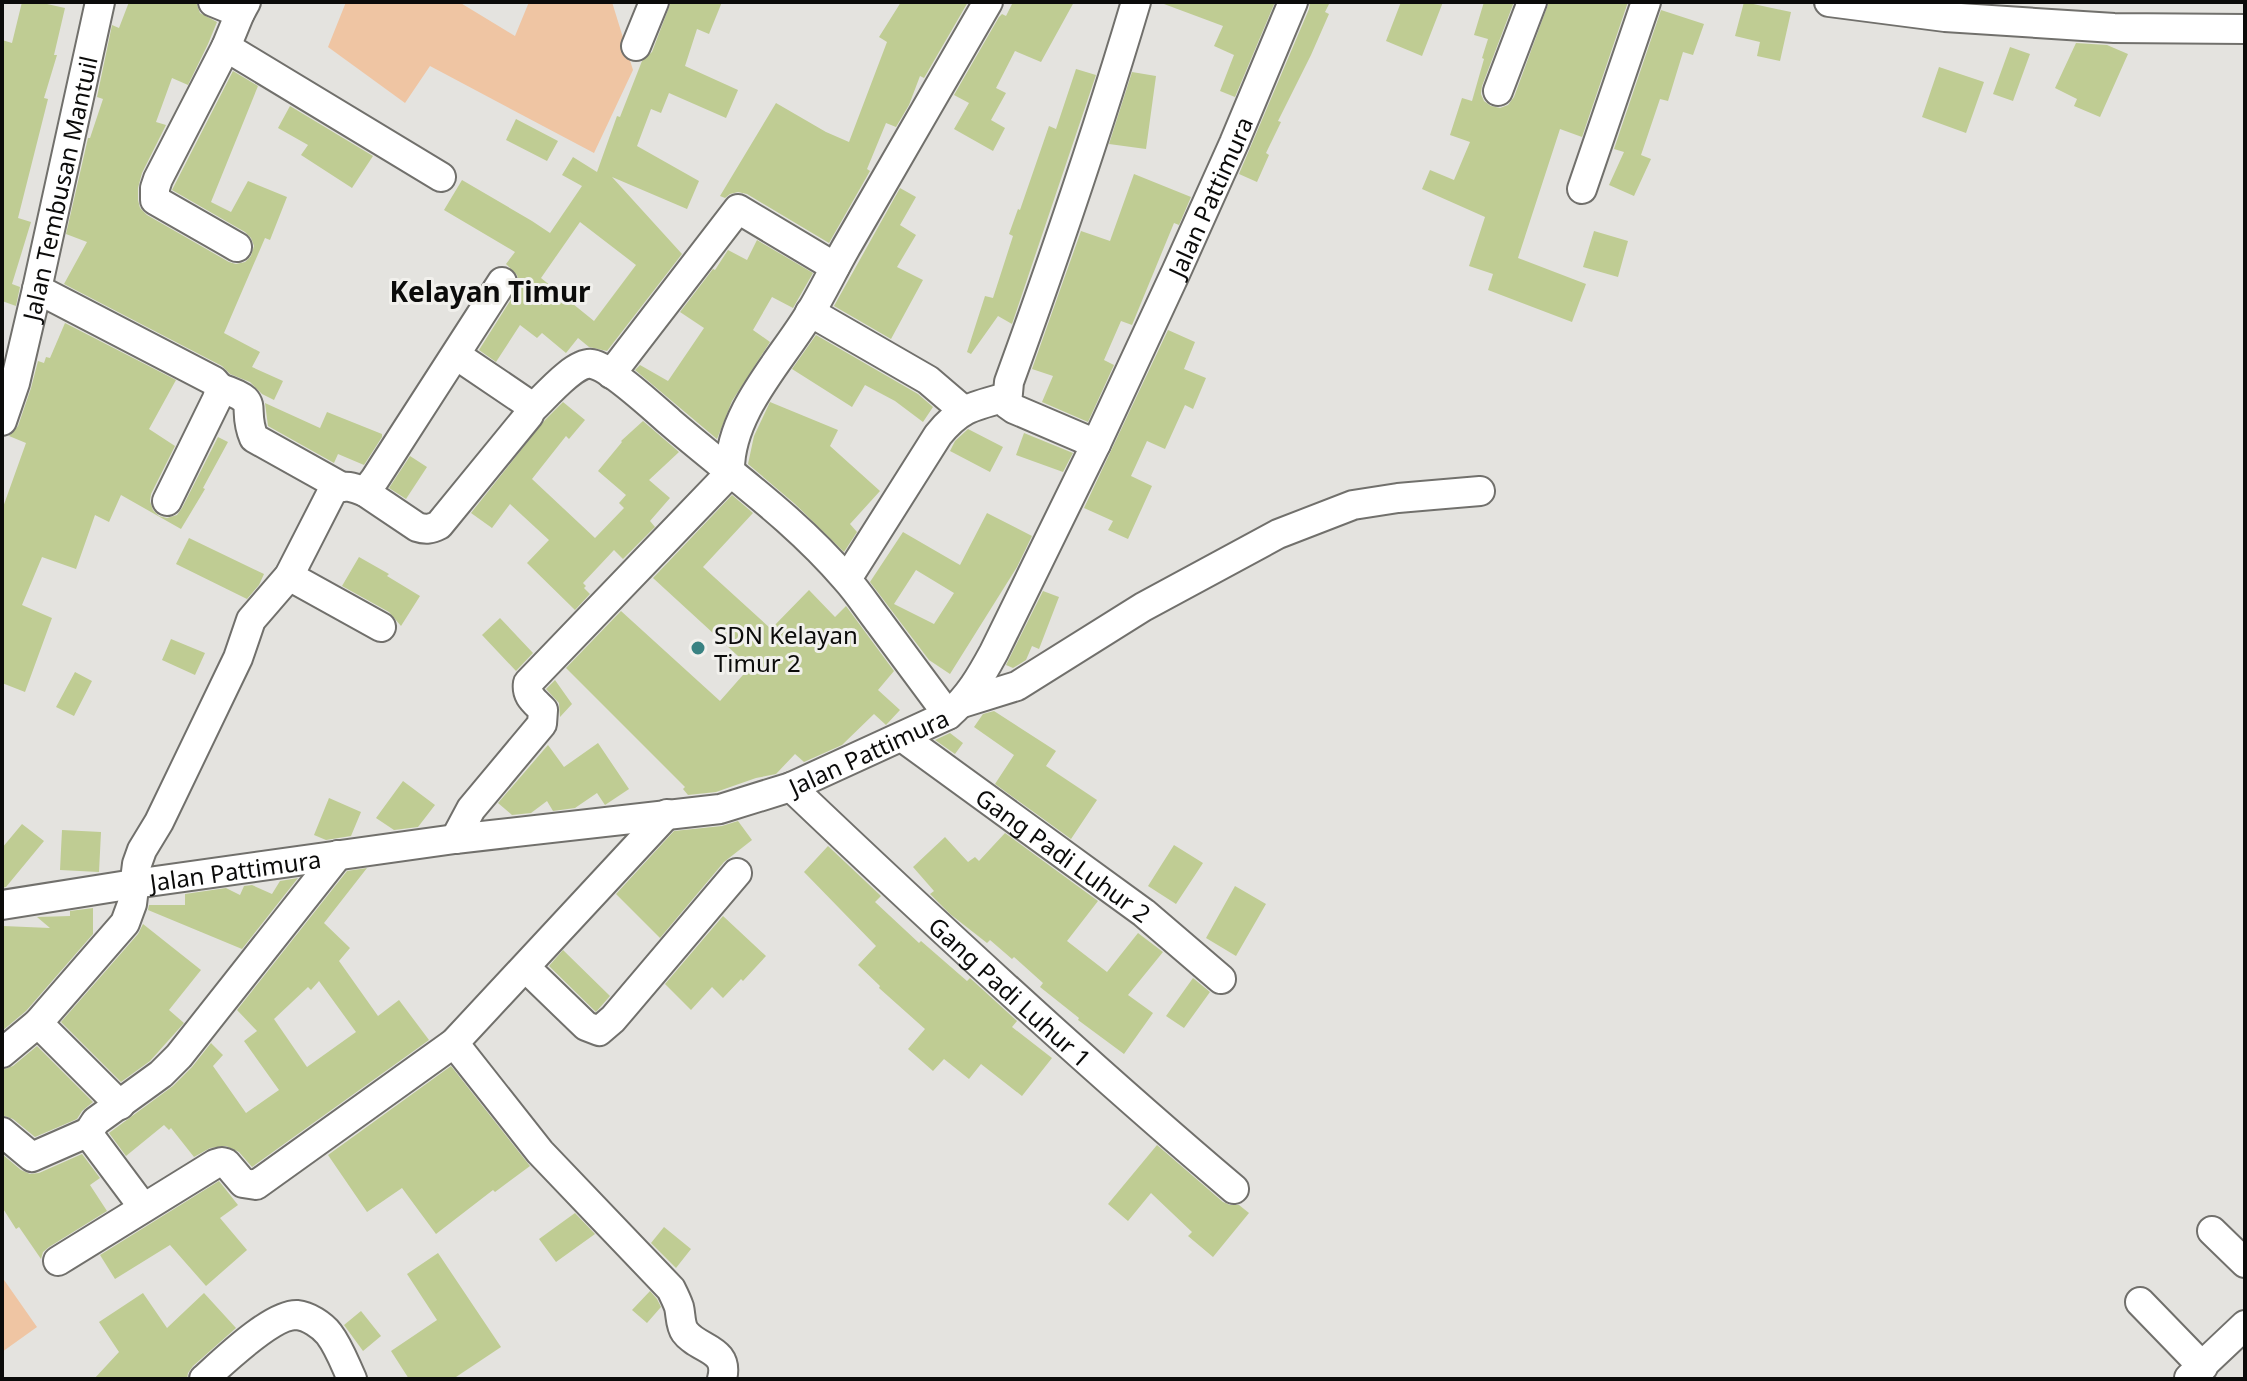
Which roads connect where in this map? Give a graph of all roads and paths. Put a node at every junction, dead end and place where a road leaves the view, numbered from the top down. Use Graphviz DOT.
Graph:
graph roads {
  1 [pos="100,2"];
  2 [pos="213,2"];
  3 [pos="988,2"];
  4 [pos="1136,2"];
  5 [pos="1293,2"];
  6 [pos="1532,2"];
  7 [pos="1646,2"];
  8 [pos="1829,2"];
  9 [pos="649,3"];
  10 [pos="243,8"];
  11 [pos="2245,29"];
  12 [pos="636,46"];
  13 [pos="226,47"];
  14 [pos="1498,91"];
  15 [pos="441,177"];
  16 [pos="1582,189"];
  17 [pos="237,247"];
  18 [pos="835,267"];
  19 [pos="502,282"];
  20 [pos="37,289"];
  21 [pos="810,312"];
  22 [pos="456,355"];
  23 [pos="611,374"];
  24 [pos="220,388"];
  25 [pos="1007,397"];
  26 [pos="531,410"];
  27 [pos="963,410"];
  28 [pos="2,421"];
  29 [pos="1096,444"];
  30 [pos="730,473"];
  31 [pos="353,489"];
  32 [pos="1480,491"];
  33 [pos="167,501"];
  34 [pos="289,576"];
  35 [pos="847,579"];
  36 [pos="381,627"];
  37 [pos="955,709"];
  38 [pos="902,737"];
  39 [pos="791,787"];
  40 [pos="667,814"];
  41 [pos="455,839"];
  42 [pos="338,855"];
  43 [pos="737,873"];
  44 [pos="134,884"];
  45 [pos="2,905"];
  46 [pos="526,968"];
  47 [pos="1221,979"];
  48 [pos="38,1023"];
  49 [pos="454,1043"];
  50 [pos="2,1053"];
  51 [pos="120,1105"];
  52 [pos="2,1132"];
  53 [pos="89,1132"];
  54 [pos="1234,1189"];
  55 [pos="143,1207"];
  56 [pos="2212,1231"];
  57 [pos="58,1261"];
  58 [pos="2245,1263"];
  59 [pos="2140,1302"];
  60 [pos="2245,1325"];
  61 [pos="2195,1373"];
  62 [pos="204,1379"];
  63 [pos="352,1379"];
  64 [pos="722,1379"];
  1 -- 20 [label="street, Jalan Tembusan Mantuil"];
  2 -- 10 [label="street"];
  3 -- 18 [label="street"];
  4 -- 25 [label="street"];
  5 -- 29 [label="street, Jalan Pattimura"];
  6 -- 14 [label="street"];
  7 -- 16 [label="street"];
  8 -- 11 [label="street"];
  9 -- 12 [label="street"];
  10 -- 13 [label="street"];
  13 -- 15 [label="street"];
  13 -- 17 [label="street"];
  18 -- 21 [label="street"];
  18 -- 23 [label="street"];
  19 -- 22 [label="street"];
  20 -- 24 [label="street"];
  20 -- 28 [label="street, Jalan Tembusan Mantuil"];
  21 -- 27 [label="street"];
  21 -- 30 [label="street"];
  22 -- 26 [label="street"];
  22 -- 31 [label="street"];
  23 -- 26 [label="street"];
  23 -- 30 [label="street"];
  24 -- 31 [label="street"];
  24 -- 33 [label="street"];
  25 -- 27 [label="street"];
  25 -- 29 [label="street"];
  26 -- 31 [label="street"];
  27 -- 35 [label="street"];
  29 -- 37 [label="street, Jalan Pattimura"];
  30 -- 35 [label="street"];
  30 -- 41 [label="street"];
  31 -- 34 [label="street"];
  32 -- 37 [label="street"];
  34 -- 36 [label="street"];
  34 -- 44 [label="street"];
  35 -- 37 [label="street"];
  37 -- 38 [label="street, Jalan Pattimura"];
  38 -- 39 [label="street, Jalan Pattimura"];
  38 -- 47 [label="street, Gang Padi Luhur 2"];
  39 -- 40 [label="street, Jalan Pattimura"];
  39 -- 54 [label="street, Gang Padi Luhur 1"];
  40 -- 41 [label="street, Jalan Pattimura"];
  40 -- 46 [label="street"];
  41 -- 42 [label="street, Jalan Pattimura"];
  42 -- 44 [label="street, Jalan Pattimura"];
  42 -- 51 [label="street"];
  43 -- 46 [label="street"];
  44 -- 45 [label="street, Jalan Pattimura"];
  44 -- 48 [label="street"];
  46 -- 49 [label="street"];
  48 -- 50 [label="street"];
  48 -- 51 [label="street"];
  49 -- 55 [label="street"];
  49 -- 64 [label="street"];
  51 -- 53 [label="street"];
  52 -- 53 [label="street"];
  53 -- 55 [label="street"];
  55 -- 57 [label="street"];
  56 -- 58 [label="street"];
  59 -- 61 [label="street"];
  60 -- 61 [label="street"];
  62 -- 63 [label="street"];
}
